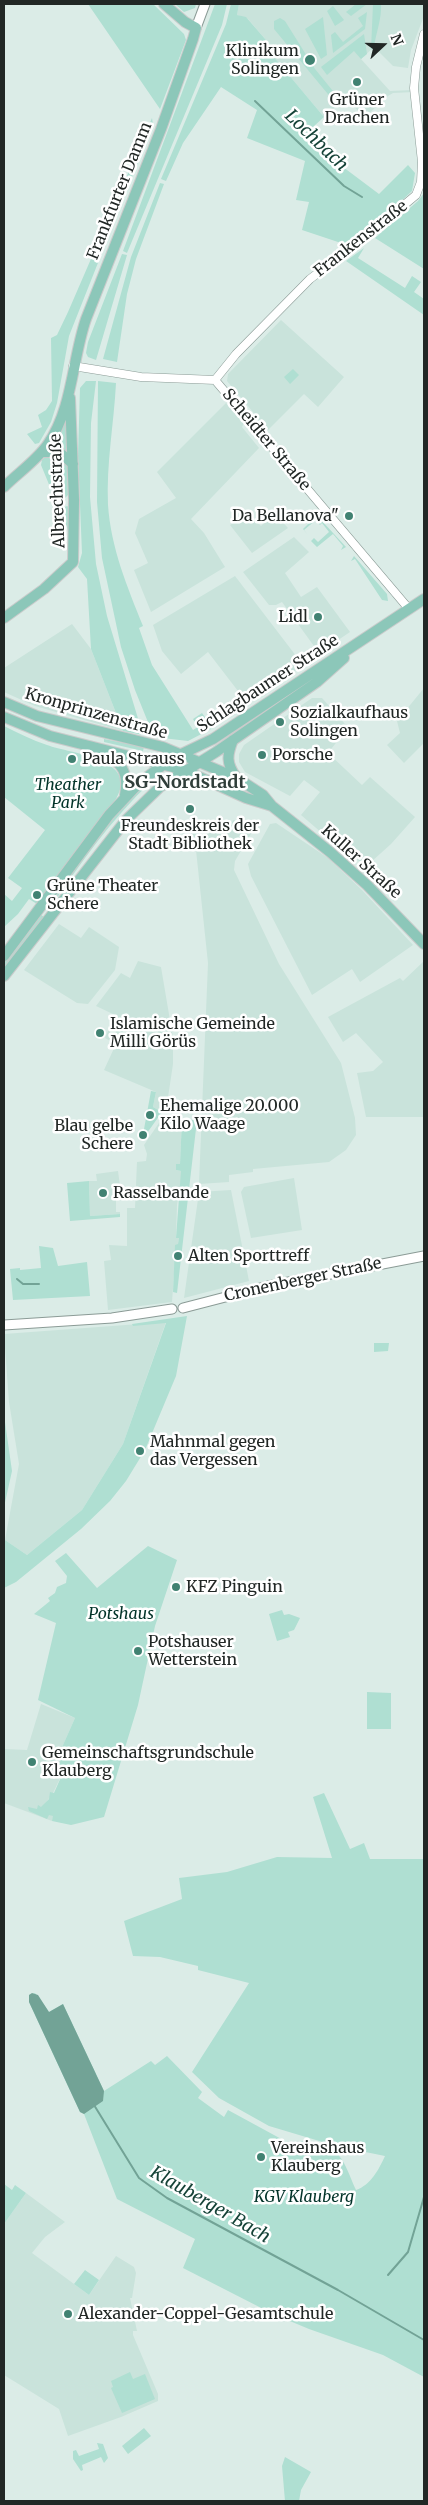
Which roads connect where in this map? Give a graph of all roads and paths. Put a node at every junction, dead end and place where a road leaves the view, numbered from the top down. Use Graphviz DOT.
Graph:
graph roads {
  1 [pos="164,4"];
  2 [pos="205,4"];
  3 [pos="196,28"];
  4 [pos="424,34"];
  5 [pos="73,366"];
  6 [pos="215,380"];
  7 [pos="70,390"];
  8 [pos="42,452"];
  9 [pos="72,464"];
  10 [pos="4,487"];
  11 [pos="424,599"];
  12 [pos="409,609"];
  13 [pos="4,618"];
  14 [pos="362,642"];
  15 [pos="4,702"];
  16 [pos="4,717"];
  17 [pos="50,736"];
  18 [pos="233,740"];
  19 [pos="209,741"];
  20 [pos="197,760"];
  21 [pos="172,761"];
  22 [pos="184,770"];
  23 [pos="237,778"];
  24 [pos="162,785"];
  25 [pos="125,795"];
  26 [pos="272,806"];
  27 [pos="424,944"];
  28 [pos="4,956"];
  29 [pos="4,976"];
  30 [pos="424,1256"];
  31 [pos="182,1308"];
  32 [pos="172,1309"];
  33 [pos="4,1325"];
  1 -- 3 [label="main road"];
  2 -- 3 [label="main road, Frankfurter Damm"];
  3 -- 5 [label="main road, Frankfurter Damm"];
  4 -- 6 [label="street, Frankenstraße"];
  5 -- 6 [label="street, Scheidter Straße"];
  5 -- 7 [label="main road, Frankfurter Damm"];
  6 -- 12 [label="street, Scheidter Straße"];
  7 -- 8 [label="main road"];
  7 -- 9 [label="main road, Albrechtstraße"];
  8 -- 9 [label="main road"];
  8 -- 10 [label="main road"];
  9 -- 13 [label="main road, Albrechtstraße"];
  11 -- 12 [label="main road, Schlagbaumer Straße"];
  12 -- 14 [label="main road, Schlagbaumer Straße"];
  14 -- 18 [label="main road, Schlagbaumer Straße"];
  14 -- 19 [label="main road, Schlagbaumer Straße"];
  15 -- 21 [label="main road, Kronprinzenstraße"];
  16 -- 17 [label="main road, Kronprinzenstraße"];
  17 -- 21 [label="main road, Kronprinzenstraße"];
  17 -- 25 [label="main road"];
  18 -- 20 [label="main road, Schlagbaumer Straße"];
  18 -- 23 [label="main road"];
  19 -- 20 [label="main road"];
  19 -- 21 [label="main road, Schlagbaumer Straße"];
  20 -- 21 [label="main road, Kuller Straße"];
  20 -- 22 [label="main road"];
  20 -- 23 [label="main road, Kuller Straße"];
  21 -- 22 [label="main road, Kronprinzenstraße"];
  21 -- 24 [label="main road"];
  21 -- 25 [label="main road, Schlagbaumer Straße"];
  22 -- 24 [label="main road"];
  22 -- 26 [label="main road, Kuller Straße"];
  23 -- 26 [label="main road, Kuller Straße"];
  24 -- 29 [label="main road"];
  25 -- 28 [label="main road, Schlagbaumer Straße"];
  26 -- 27 [label="main road, Kuller Straße"];
  30 -- 31 [label="main road, Cronenberger Straße"];
  32 -- 33 [label="main road"];
}
